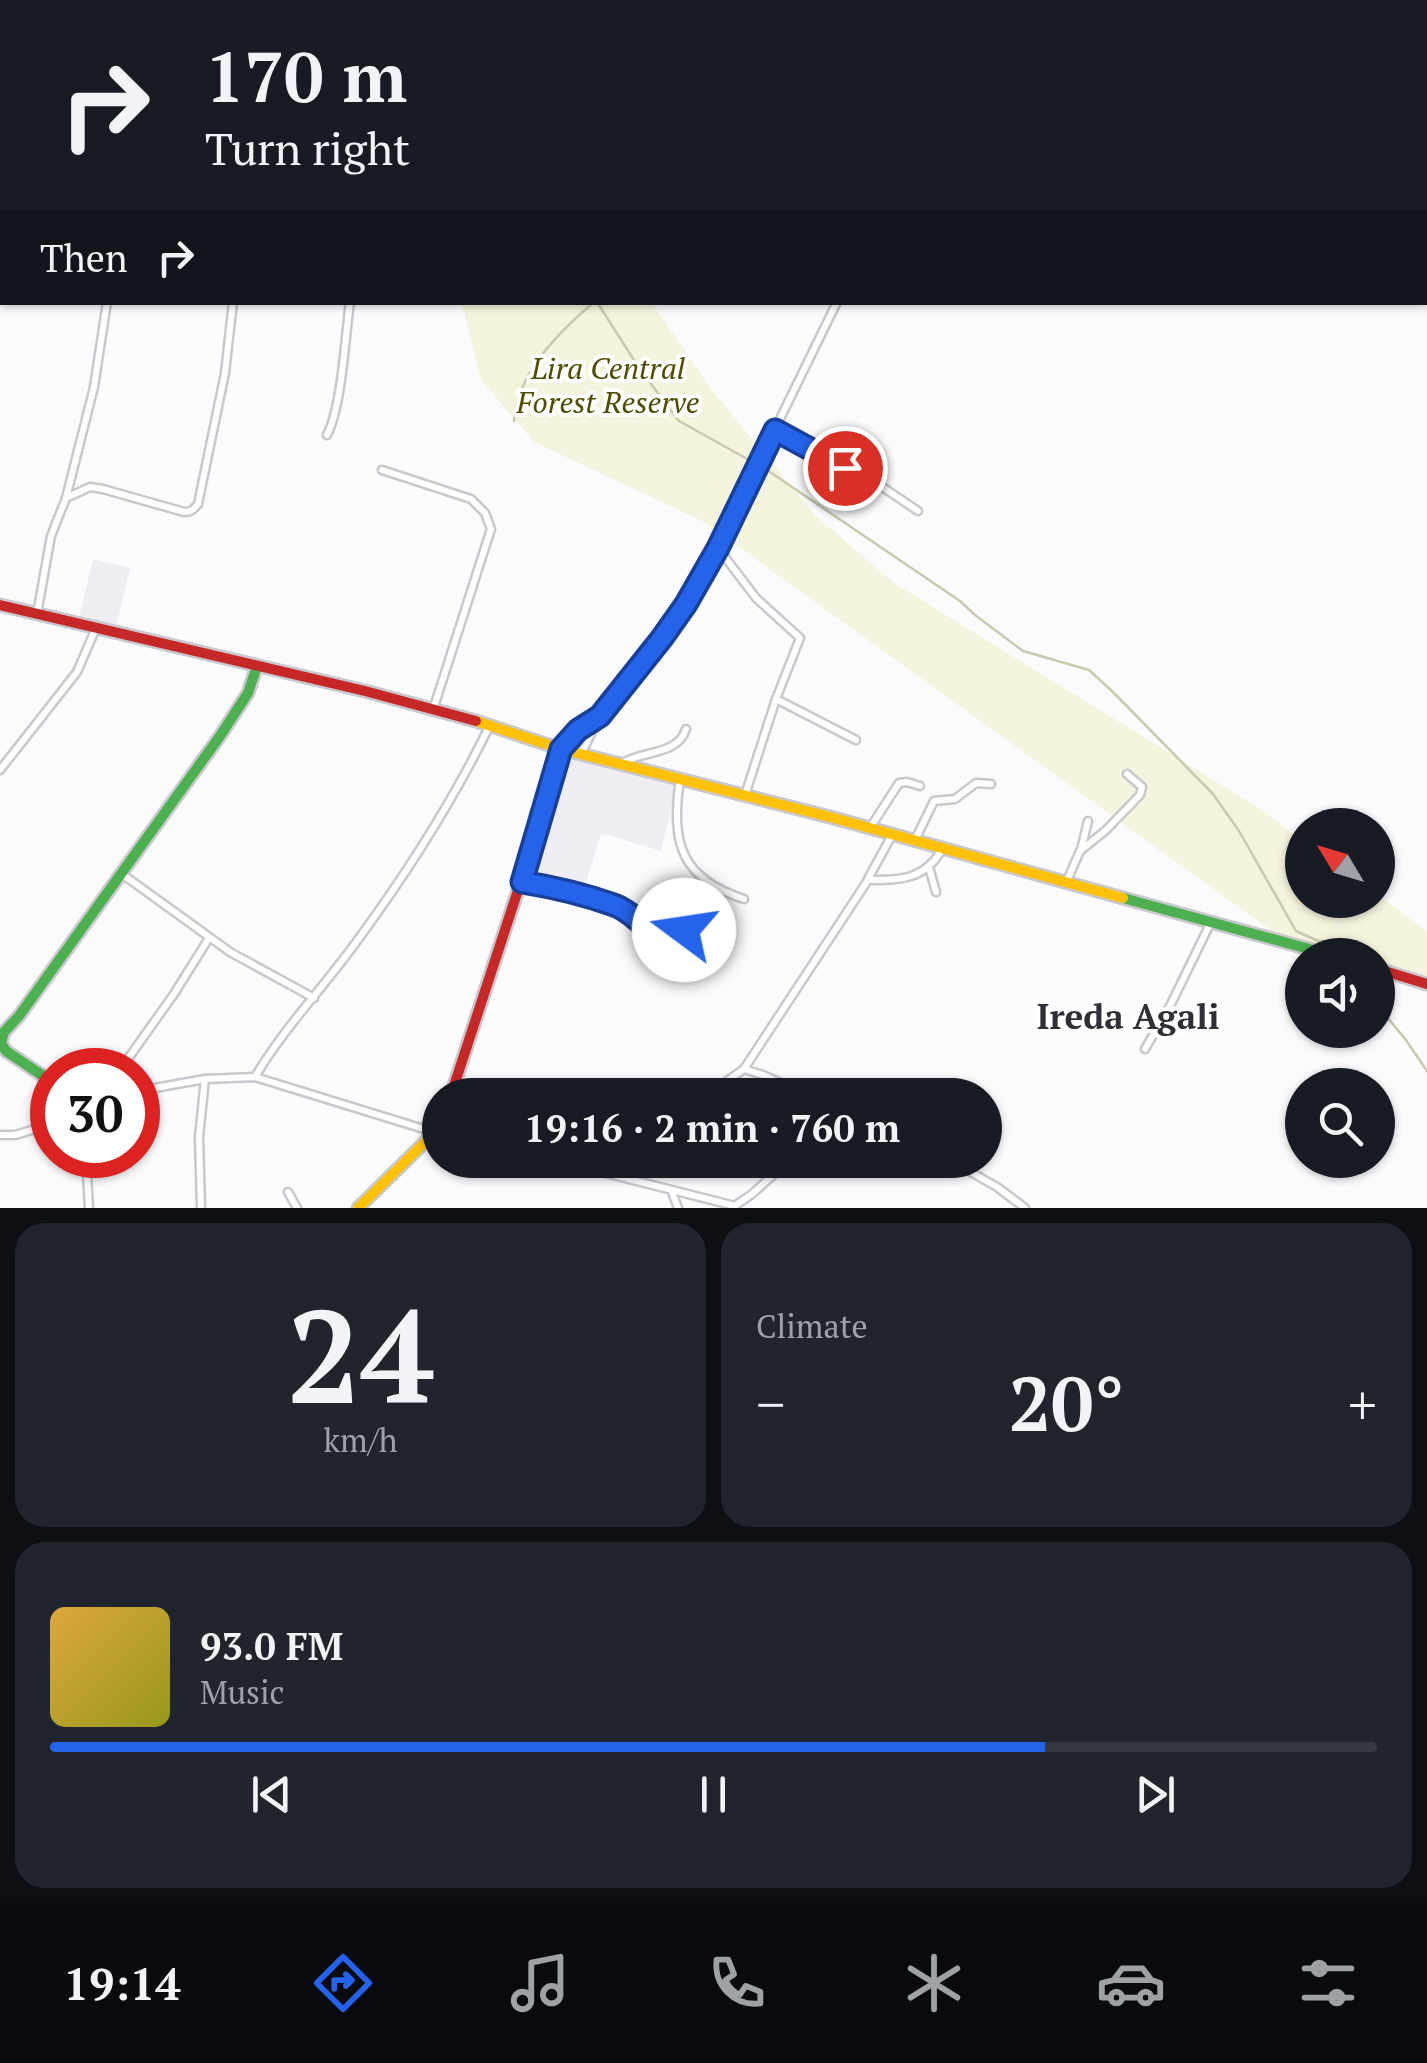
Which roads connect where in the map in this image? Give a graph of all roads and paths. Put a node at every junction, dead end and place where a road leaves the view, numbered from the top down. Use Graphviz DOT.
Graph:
graph roads {
  1 [pos="107,305"];
  2 [pos="233,305"];
  3 [pos="350,305"];
  4 [pos="836,305"];
  5 [pos="775,430"];
  6 [pos="328,435"];
  7 [pos="382,470"];
  8 [pos="66,498"];
  9 [pos="918,511"];
  10 [pos="718,548"];
  11 [pos="0,605"];
  12 [pos="37,614"];
  13 [pos="96,628"];
  14 [pos="258,666"];
  15 [pos="776,699"];
  16 [pos="433,710"];
  17 [pos="600,716"];
  18 [pos="490,725"];
  19 [pos="686,729"];
  20 [pos="856,740"];
  21 [pos="561,749"];
  22 [pos="580,754"];
  23 [pos="621,764"];
  24 [pos="0,770"];
  25 [pos="1127,774"];
  26 [pos="680,780"];
  27 [pos="991,784"];
  28 [pos="920,786"];
  29 [pos="744,796"];
  30 [pos="1088,821"];
  31 [pos="870,829"];
  32 [pos="892,835"];
  33 [pos="915,841"];
  34 [pos="942,849"];
  35 [pos="1080,852"];
  36 [pos="929,867"];
  37 [pos="120,874"];
  38 [pos="868,880"];
  39 [pos="522,882"];
  40 [pos="1066,884"];
  41 [pos="936,892"];
  42 [pos="744,899"];
  43 [pos="1211,922"];
  44 [pos="684,930"];
  45 [pos="208,938"];
  46 [pos="1285,942"];
  47 [pos="1395,974"];
  48 [pos="1427,984"];
  49 [pos="314,998"];
  50 [pos="135,1048"];
  51 [pos="1146,1049"];
  52 [pos="30,1067"];
  53 [pos="744,1069"];
  54 [pos="255,1077"];
  55 [pos="457,1078"];
  56 [pos="731,1078"];
  57 [pos="770,1078"];
  58 [pos="205,1079"];
  59 [pos="160,1087"];
  60 [pos="422,1125"];
  61 [pos="30,1131"];
  62 [pos="0,1135"];
  63 [pos="422,1146"];
  64 [pos="88,1178"];
  65 [pos="623,1178"];
  66 [pos="770,1178"];
  67 [pos="981,1178"];
  68 [pos="672,1191"];
  69 [pos="288,1192"];
  70 [pos="734,1207"];
  71 [pos="90,1208"];
  72 [pos="201,1208"];
  73 [pos="298,1208"];
  74 [pos="358,1208"];
  75 [pos="678,1208"];
  76 [pos="1026,1208"];
  1 -- 8 [label="street"];
  2 -- 8 [label="street"];
  3 -- 6 [label="street"];
  4 -- 5 [label="street"];
  5 -- 9 [label="street"];
  5 -- 10 [label="street"];
  7 -- 16 [label="street"];
  8 -- 12 [label="street"];
  10 -- 15 [label="street"];
  10 -- 17 [label="street"];
  11 -- 12 [label="street"];
  12 -- 13 [label="street"];
  13 -- 14 [label="street"];
  13 -- 24 [label="street"];
  14 -- 16 [label="street"];
  14 -- 37 [label="street"];
  15 -- 20 [label="street"];
  15 -- 29 [label="street"];
  16 -- 18 [label="street"];
  17 -- 21 [label="street"];
  17 -- 22 [label="street"];
  18 -- 21 [label="street"];
  18 -- 49 [label="street"];
  19 -- 23 [label="street"];
  21 -- 22 [label="street"];
  21 -- 39 [label="street"];
  22 -- 23 [label="street"];
  23 -- 26 [label="street"];
  25 -- 35 [label="street"];
  26 -- 29 [label="street"];
  26 -- 42 [label="street"];
  27 -- 33 [label="street"];
  28 -- 31 [label="street"];
  29 -- 31 [label="street"];
  30 -- 35 [label="street"];
  31 -- 32 [label="street"];
  32 -- 33 [label="street"];
  32 -- 38 [label="street"];
  33 -- 34 [label="street"];
  34 -- 36 [label="street"];
  34 -- 40 [label="street"];
  35 -- 40 [label="street"];
  36 -- 38 [label="street"];
  36 -- 41 [label="street"];
  37 -- 45 [label="street"];
  37 -- 52 [label="street"];
  38 -- 53 [label="street"];
  39 -- 44 [label="street"];
  39 -- 55 [label="street"];
  40 -- 43 [label="street"];
  43 -- 46 [label="street"];
  43 -- 51 [label="street"];
  45 -- 49 [label="street"];
  45 -- 50 [label="street"];
  47 -- 48 [label="street"];
  49 -- 54 [label="street"];
  53 -- 56 [label="street"];
  53 -- 57 [label="street"];
  54 -- 58 [label="street"];
  54 -- 60 [label="street"];
  58 -- 59 [label="street"];
  58 -- 72 [label="street"];
  61 -- 62 [label="street"];
  63 -- 74 [label="street"];
  64 -- 71 [label="street"];
  65 -- 68 [label="street"];
  66 -- 70 [label="street"];
  67 -- 76 [label="street"];
  68 -- 70 [label="street"];
  68 -- 75 [label="street"];
  69 -- 73 [label="street"];
}
